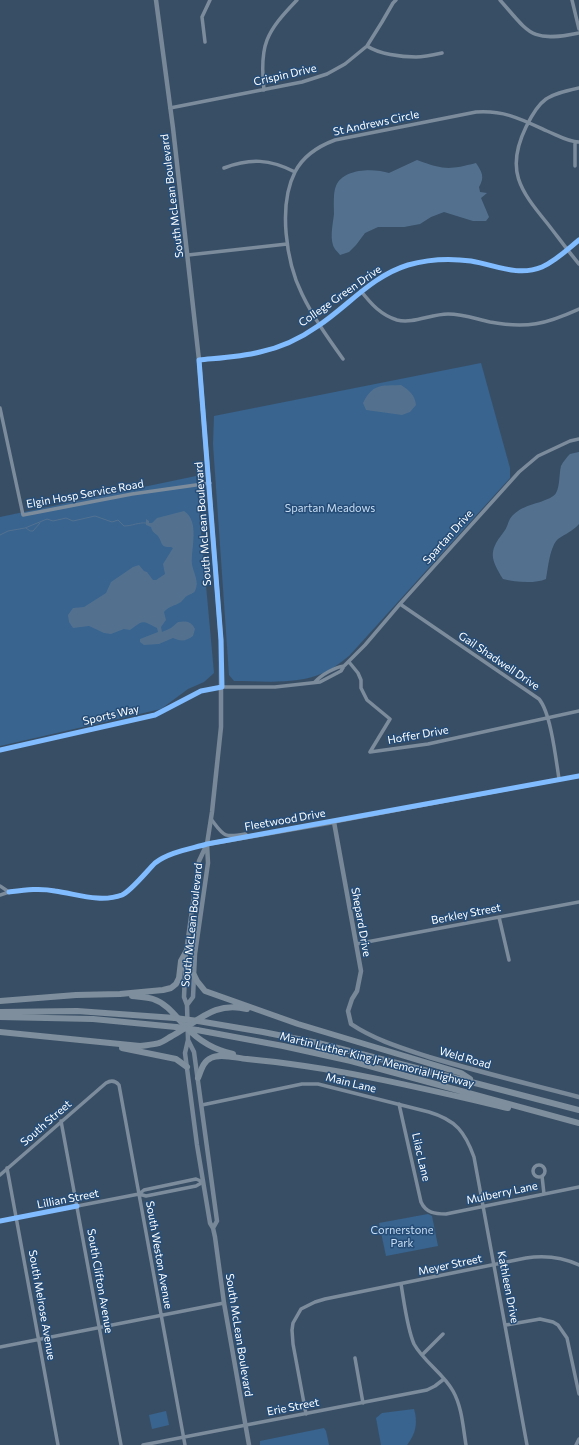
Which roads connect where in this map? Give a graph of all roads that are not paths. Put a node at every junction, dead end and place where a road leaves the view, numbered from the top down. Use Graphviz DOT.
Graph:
graph roads {
  1 [pos="156,0"];
  2 [pos="210,0"];
  3 [pos="297,0"];
  4 [pos="396,0"];
  5 [pos="500,0"];
  6 [pos="572,0"];
  7 [pos="579,29"];
  8 [pos="579,33"];
  9 [pos="205,42"];
  10 [pos="367,46"];
  11 [pos="442,54"];
  12 [pos="579,88"];
  13 [pos="264,90"];
  14 [pos="170,108"];
  15 [pos="528,122"];
  16 [pos="577,142"];
  17 [pos="575,166"];
  18 [pos="224,168"];
  19 [pos="295,172"];
  20 [pos="579,240"];
  21 [pos="287,244"];
  22 [pos="567,249"];
  23 [pos="188,255"];
  24 [pos="579,264"];
  25 [pos="362,291"];
  26 [pos="579,309"];
  27 [pos="320,325"];
  28 [pos="343,359"];
  29 [pos="199,360"];
  30 [pos="0,408"];
  31 [pos="579,439"];
  32 [pos="210,483"];
  33 [pos="400,604"];
  34 [pos="349,662"];
  35 [pos="222,687"];
  36 [pos="579,711"];
  37 [pos="548,717"];
  38 [pos="0,750"];
  39 [pos="579,776"];
  40 [pos="560,779"];
  41 [pos="211,819"];
  42 [pos="334,822"];
  43 [pos="249,837"];
  44 [pos="207,844"];
  45 [pos="0,886"];
  46 [pos="9,892"];
  47 [pos="0,895"];
  48 [pos="579,902"];
  49 [pos="498,917"];
  50 [pos="356,944"];
  51 [pos="186,952"];
  52 [pos="509,960"];
  53 [pos="194,975"];
  54 [pos="120,994"];
  55 [pos="0,1002"];
  56 [pos="187,1005"];
  57 [pos="0,1012"];
  58 [pos="271,1014"];
  59 [pos="0,1017"];
  60 [pos="351,1024"];
  61 [pos="187,1028"];
  62 [pos="0,1032"];
  63 [pos="188,1040"];
  64 [pos="97,1042"];
  65 [pos="253,1059"];
  66 [pos="187,1067"];
  67 [pos="198,1078"];
  68 [pos="475,1082"];
  69 [pos="104,1084"];
  70 [pos="579,1097"];
  71 [pos="400,1104"];
  72 [pos="202,1105"];
  73 [pos="579,1110"];
  74 [pos="548,1115"];
  75 [pos="61,1121"];
  76 [pos="579,1123"];
  77 [pos="465,1135"];
  78 [pos="7,1168"];
  79 [pos="0,1175"];
  80 [pos="542,1176"];
  81 [pos="203,1182"];
  82 [pos="579,1187"];
  83 [pos="139,1194"];
  84 [pos="544,1194"];
  85 [pos="77,1206"];
  86 [pos="484,1206"];
  87 [pos="430,1211"];
  88 [pos="17,1218"];
  89 [pos="0,1221"];
  90 [pos="213,1228"];
  91 [pos="494,1265"];
  92 [pos="579,1265"];
  93 [pos="401,1284"];
  94 [pos="224,1303"];
  95 [pos="161,1316"];
  96 [pos="506,1325"];
  97 [pos="100,1328"];
  98 [pos="443,1334"];
  99 [pos="39,1340"];
  100 [pos="0,1347"];
  101 [pos="422,1355"];
  102 [pos="355,1358"];
  103 [pos="444,1379"];
  104 [pos="579,1394"];
  105 [pos="363,1403"];
  106 [pos="306,1414"];
  107 [pos="245,1425"];
  108 [pos="183,1437"];
  109 [pos="579,1439"];
  110 [pos="58,1445"];
  111 [pos="121,1445"];
  112 [pos="143,1445"];
  113 [pos="185,1445"];
  114 [pos="249,1445"];
  115 [pos="466,1445"];
  116 [pos="527,1445"];
  117 [pos="576,1445"];
  1 -- 14 [label="main road, South McLean Boulevard"];
  2 -- 9 [label="street"];
  3 -- 13 [label="street"];
  4 -- 10 [label="street, Crispin Drive"];
  5 -- 8 [label="street"];
  6 -- 7 [label="street"];
  10 -- 11 [label="street"];
  10 -- 13 [label="street, Crispin Drive"];
  12 -- 15 [label="street"];
  13 -- 14 [label="street, Crispin Drive"];
  14 -- 23 [label="main road, South McLean Boulevard"];
  15 -- 16 [label="street, St Andrews Circle"];
  15 -- 19 [label="street, St Andrews Circle"];
  15 -- 22 [label="street"];
  16 -- 17 [label="street"];
  18 -- 19 [label="street"];
  19 -- 21 [label="street, St Andrews Circle"];
  20 -- 22 [label="street, College Green Drive"];
  21 -- 23 [label="street"];
  21 -- 27 [label="street, St Andrews Circle"];
  22 -- 24 [label="street"];
  22 -- 25 [label="street, College Green Drive"];
  23 -- 29 [label="main road, South McLean Boulevard"];
  25 -- 26 [label="street"];
  25 -- 27 [label="street, College Green Drive"];
  27 -- 28 [label="street, St Andrews Circle"];
  27 -- 29 [label="street, College Green Drive"];
  29 -- 32 [label="main road, South McLean Boulevard"];
  30 -- 32 [label="street, Elgin Hosp Service Road"];
  31 -- 33 [label="street, Spartan Drive"];
  32 -- 35 [label="main road, South McLean Boulevard"];
  33 -- 34 [label="street, Spartan Drive"];
  33 -- 37 [label="street, Gail Shadwell Drive"];
  34 -- 35 [label="street, Spartan Drive"];
  34 -- 37 [label="street, Hoffer Drive"];
  35 -- 38 [label="street, Sports Way"];
  35 -- 41 [label="main road, South McLean Boulevard"];
  36 -- 37 [label="street, Hoffer Drive"];
  37 -- 40 [label="street, Gail Shadwell Drive"];
  39 -- 40 [label="street, Fleetwood Drive"];
  40 -- 42 [label="street, Fleetwood Drive"];
  41 -- 43 [label="street"];
  41 -- 44 [label="main road, South McLean Boulevard"];
  42 -- 43 [label="main road, Fleetwood Drive"];
  42 -- 50 [label="main road, Shepard Drive"];
  43 -- 44 [label="main road, Fleetwood Drive"];
  44 -- 46 [label="street, Fleetwood Drive"];
  44 -- 51 [label="main road, South McLean Boulevard"];
  44 -- 53 [label="main road, South McLean Boulevard"];
  45 -- 46 [label="street"];
  46 -- 47 [label="street, Fleetwood Drive"];
  48 -- 49 [label="street, Berkley Street"];
  49 -- 50 [label="street, Berkley Street"];
  49 -- 52 [label="street"];
  50 -- 60 [label="main road, Shepard Drive"];
  51 -- 54 [label="highway"];
  51 -- 56 [label="main road, South McLean Boulevard"];
  53 -- 56 [label="main road, South McLean Boulevard"];
  53 -- 58 [label="highway"];
  54 -- 55 [label="highway"];
  54 -- 61 [label="highway"];
  56 -- 61 [label="main road, South McLean Boulevard"];
  57 -- 68 [label="highway, Martin Luther King Jr Memorial Highway, bridge"];
  58 -- 61 [label="highway"];
  58 -- 68 [label="highway"];
  59 -- 74 [label="highway, Martin Luther King Jr Memorial Highway, bridge"];
  60 -- 70 [label="main road, Weld Road"];
  61 -- 63 [label="main road, South McLean Boulevard"];
  61 -- 64 [label="highway"];
  61 -- 65 [label="highway"];
  62 -- 64 [label="highway"];
  63 -- 66 [label="main road, South McLean Boulevard"];
  63 -- 67 [label="main road, South McLean Boulevard"];
  64 -- 66 [label="highway"];
  65 -- 67 [label="highway"];
  65 -- 74 [label="highway"];
  66 -- 81 [label="main road, South McLean Boulevard"];
  67 -- 72 [label="main road, South McLean Boulevard"];
  68 -- 73 [label="highway, Martin Luther King Jr Memorial Highway"];
  69 -- 75 [label="street, South Street"];
  69 -- 83 [label="street, South Weston Avenue"];
  71 -- 72 [label="street, Main Lane"];
  71 -- 77 [label="street, Main Lane"];
  71 -- 87 [label="street, Lilac Lane"];
  72 -- 90 [label="main road, South McLean Boulevard"];
  74 -- 76 [label="highway, Martin Luther King Jr Memorial Highway"];
  75 -- 78 [label="street, South Street"];
  75 -- 85 [label="street, South Clifton Avenue"];
  77 -- 86 [label="street, Kathleen Drive"];
  78 -- 79 [label="street, South Street"];
  78 -- 88 [label="street, South Melrose Avenue"];
  80 -- 84 [label="street"];
  81 -- 83 [label="street, Lillian Street"];
  81 -- 83 [label="street, Lillian Street"];
  81 -- 90 [label="main road, South McLean Boulevard"];
  82 -- 84 [label="street, Mulberry Lane"];
  83 -- 85 [label="street, Lillian Street"];
  83 -- 95 [label="street, South Weston Avenue"];
  84 -- 86 [label="street, Mulberry Lane"];
  85 -- 88 [label="street, Lillian Street"];
  85 -- 97 [label="street, South Clifton Avenue"];
  86 -- 87 [label="street, Mulberry Lane"];
  86 -- 91 [label="street, Kathleen Drive"];
  88 -- 89 [label="street, Lillian Street"];
  88 -- 99 [label="street, South Melrose Avenue"];
  90 -- 94 [label="main road, South McLean Boulevard"];
  91 -- 92 [label="street, Meyer Street"];
  91 -- 93 [label="street, Meyer Street"];
  91 -- 96 [label="street, Kathleen Drive"];
  93 -- 101 [label="street"];
  93 -- 106 [label="street, Meyer Street"];
  94 -- 95 [label="street"];
  94 -- 107 [label="main road, South McLean Boulevard"];
  95 -- 97 [label="street"];
  95 -- 108 [label="street, South Weston Avenue"];
  96 -- 104 [label="street"];
  96 -- 116 [label="street, Kathleen Drive"];
  97 -- 99 [label="street"];
  97 -- 111 [label="street, South Clifton Avenue"];
  98 -- 101 [label="street"];
  99 -- 100 [label="street"];
  99 -- 110 [label="street, South Melrose Avenue"];
  101 -- 103 [label="street"];
  102 -- 105 [label="street"];
  103 -- 105 [label="street, Erie Street"];
  103 -- 115 [label="street"];
  105 -- 106 [label="street, Erie Street"];
  106 -- 107 [label="street, Erie Street"];
  107 -- 108 [label="street, Erie Street"];
  107 -- 114 [label="main road, South McLean Boulevard"];
  108 -- 112 [label="street, Erie Street"];
  108 -- 113 [label="street, South Weston Avenue"];
  109 -- 117 [label="street"];
}
